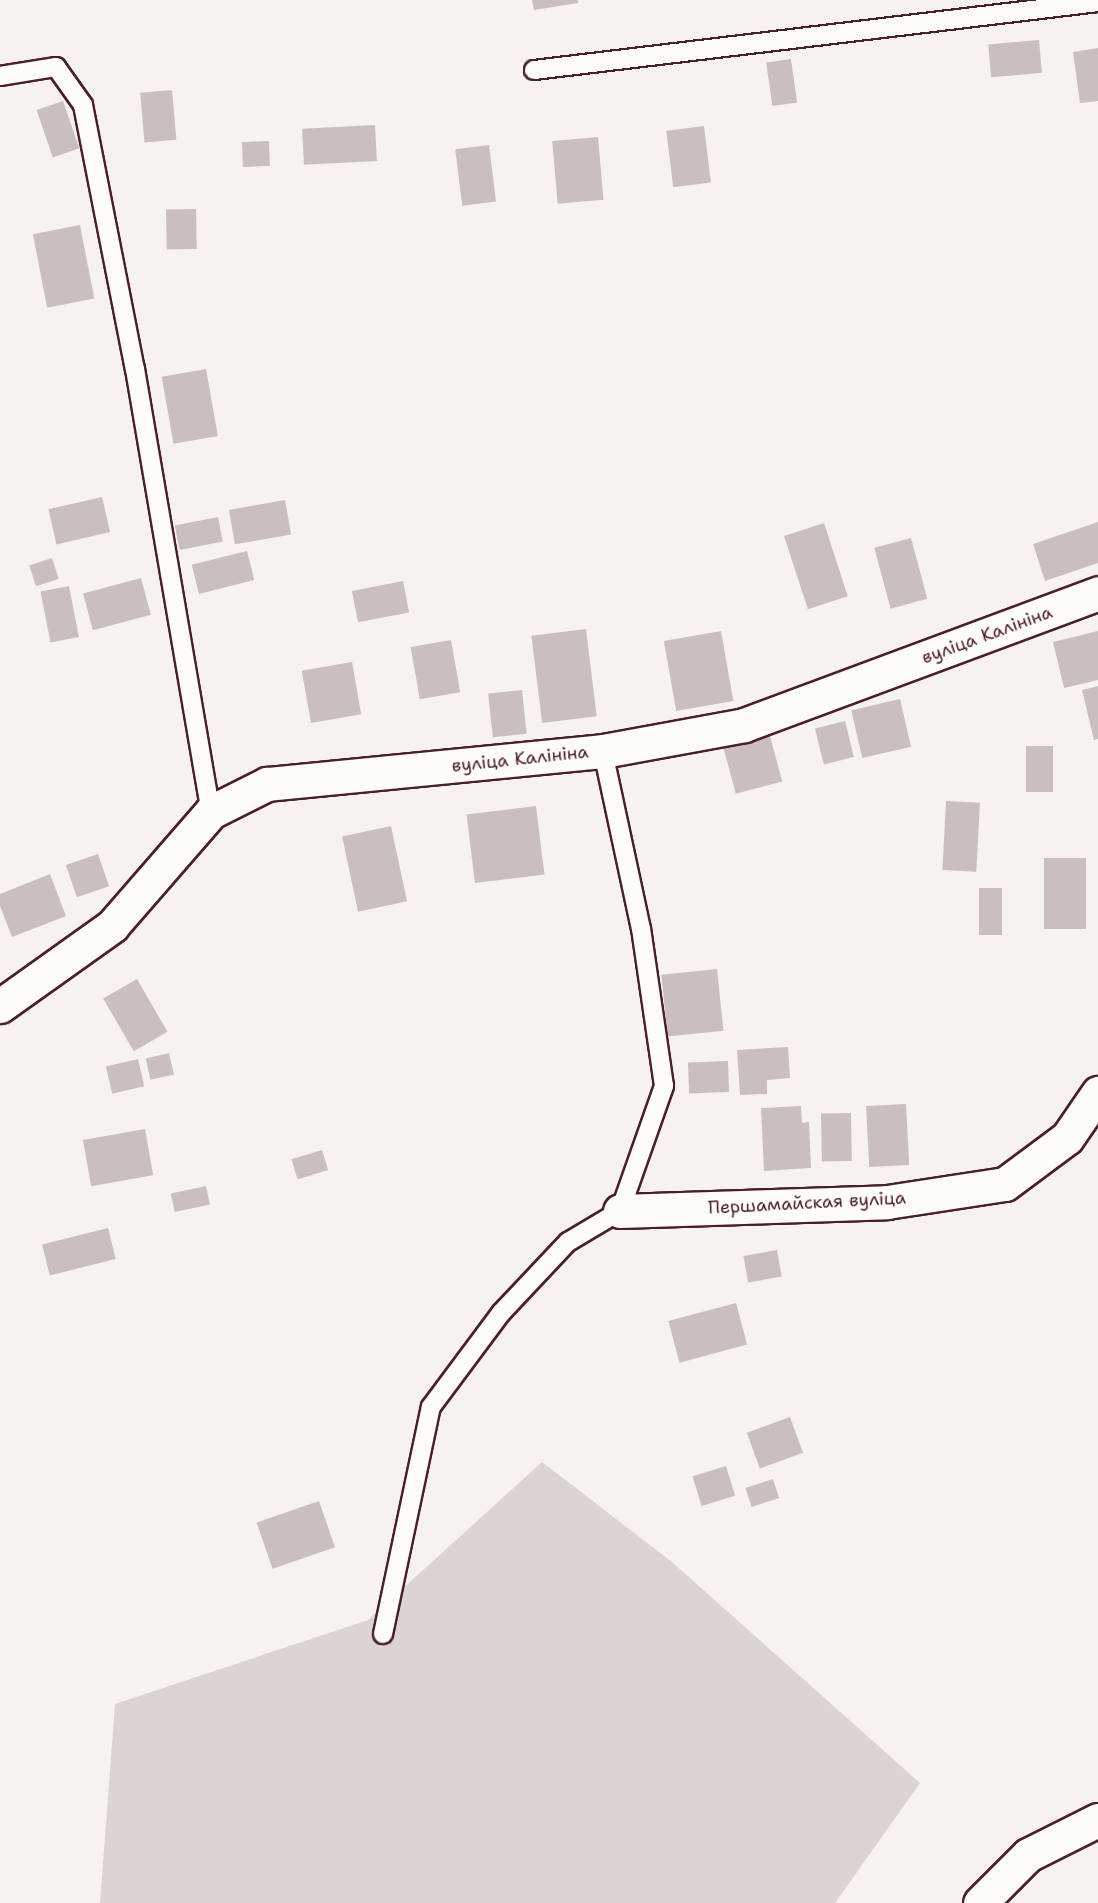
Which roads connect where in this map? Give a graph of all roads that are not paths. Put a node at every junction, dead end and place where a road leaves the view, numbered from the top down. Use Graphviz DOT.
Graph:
graph roads {
  1 [pos="1098,2"];
  2 [pos="534,70"];
  3 [pos="0,76"];
  4 [pos="1098,593"];
  5 [pos="603,751"];
  6 [pos="211,813"];
  7 [pos="0,1006"];
  8 [pos="1098,1093"];
  9 [pos="620,1212"];
  10 [pos="383,1634"];
  11 [pos="1098,1820"];
  12 [pos="980,1903"];
  1 -- 2 [label="lane"];
  3 -- 6 [label="lane"];
  4 -- 5 [label="street, вуліца Калініна"];
  5 -- 6 [label="street, вуліца Калініна"];
  5 -- 9 [label="lane"];
  6 -- 7 [label="street, вуліца Калініна"];
  8 -- 9 [label="street, Першамайская вуліца"];
  9 -- 10 [label="lane"];
  11 -- 12 [label="street"];
}
